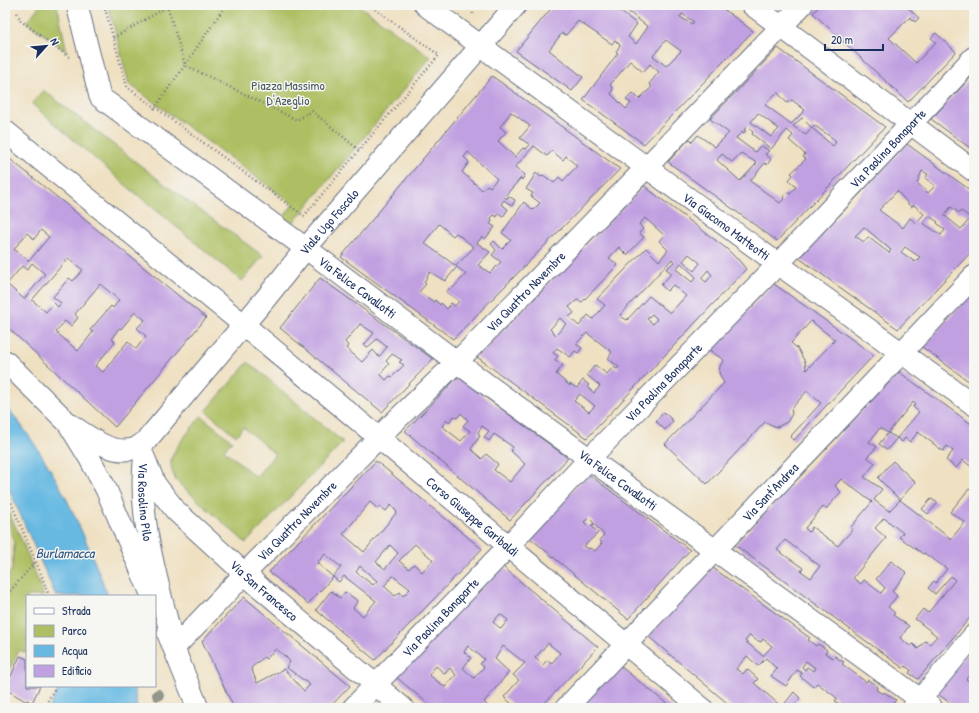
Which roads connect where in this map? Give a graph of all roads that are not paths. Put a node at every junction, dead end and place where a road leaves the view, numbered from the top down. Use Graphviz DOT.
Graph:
graph roads {
  1 [pos="77,5"];
  2 [pos="425,5"];
  3 [pos="516,5"];
  4 [pos="752,5"];
  5 [pos="802,5"];
  6 [pos="781,27"];
  7 [pos="481,46"];
  8 [pos="974,57"];
  9 [pos="910,124"];
  10 [pos="5,131"];
  11 [pos="646,167"];
  12 [pos="974,171"];
  13 [pos="306,248"];
  14 [pos="778,264"];
  15 [pos="974,276"];
  16 [pos="244,325"];
  17 [pos="902,352"];
  18 [pos="5,361"];
  19 [pos="457,362"];
  20 [pos="974,405"];
  21 [pos="68,423"];
  22 [pos="379,438"];
  23 [pos="145,449"];
  24 [pos="590,458"];
  25 [pos="509,546"];
  26 [pos="715,550"];
  27 [pos="244,574"];
  28 [pos="152,595"];
  29 [pos="156,605"];
  30 [pos="974,635"];
  31 [pos="626,645"];
  32 [pos="174,648"];
  33 [pos="375,685"];
  34 [pos="922,705"];
  35 [pos="198,708"];
  36 [pos="353,708"];
  37 [pos="403,708"];
  38 [pos="566,708"];
  39 [pos="702,708"];
  1 -- 13 [label="street"];
  2 -- 7 [label="street"];
  3 -- 7 [label="street, Viale Ugo Foscolo"];
  4 -- 6 [label="street"];
  5 -- 6 [label="street, Via Quattro Novembre"];
  6 -- 9 [label="street"];
  6 -- 11 [label="street, Via Quattro Novembre"];
  7 -- 11 [label="street, Via Giacomo Matteotti"];
  7 -- 13 [label="street, Viale Ugo Foscolo"];
  8 -- 9 [label="street, Via Paolina Bonaparte"];
  9 -- 12 [label="street"];
  9 -- 14 [label="street, Via Paolina Bonaparte"];
  10 -- 16 [label="street"];
  11 -- 14 [label="street, Via Giacomo Matteotti"];
  11 -- 19 [label="street, Via Quattro Novembre"];
  13 -- 16 [label="street, Viale Ugo Foscolo"];
  13 -- 19 [label="street, Via Felice Cavallotti"];
  14 -- 17 [label="street, Via Giacomo Matteotti"];
  14 -- 24 [label="street, Via Paolina Bonaparte"];
  15 -- 17 [label="street, Via Sant'Andrea"];
  16 -- 22 [label="street, Corso Giuseppe Garibaldi"];
  16 -- 23 [label="street, Viale Ugo Foscolo"];
  17 -- 20 [label="street, Via Giacomo Matteotti"];
  17 -- 26 [label="street, Via Sant'Andrea"];
  18 -- 21 [label="street, Via Rosolino Pilo"];
  19 -- 22 [label="street, Via Quattro Novembre"];
  19 -- 24 [label="street, Via Felice Cavallotti"];
  21 -- 23 [label="street, Via Rosolino Pilo"];
  21 -- 28 [label="street, Via Rosolino Pilo"];
  22 -- 25 [label="street, Corso Giuseppe Garibaldi"];
  22 -- 27 [label="street, Via Quattro Novembre"];
  23 -- 27 [label="street, Via San Francesco"];
  23 -- 32 [label="street, Via Rosolino Pilo"];
  24 -- 25 [label="street, Via Paolina Bonaparte"];
  24 -- 26 [label="street, Via Felice Cavallotti"];
  25 -- 31 [label="street, Corso Giuseppe Garibaldi"];
  25 -- 33 [label="street, Via Paolina Bonaparte"];
  26 -- 31 [label="street, Via Sant'Andrea"];
  26 -- 34 [label="street, Via Felice Cavallotti"];
  27 -- 32 [label="street, Via Quattro Novembre"];
  27 -- 33 [label="street, Via San Francesco"];
  29 -- 32 [label="street, Via Rosolino Pilo"];
  30 -- 34 [label="street"];
  31 -- 38 [label="street, Via Sant'Andrea"];
  31 -- 39 [label="street, Corso Giuseppe Garibaldi"];
  32 -- 35 [label="street, Via Rosolino Pilo"];
  33 -- 36 [label="street, Via Paolina Bonaparte"];
  33 -- 37 [label="street, Via San Francesco"];
}
